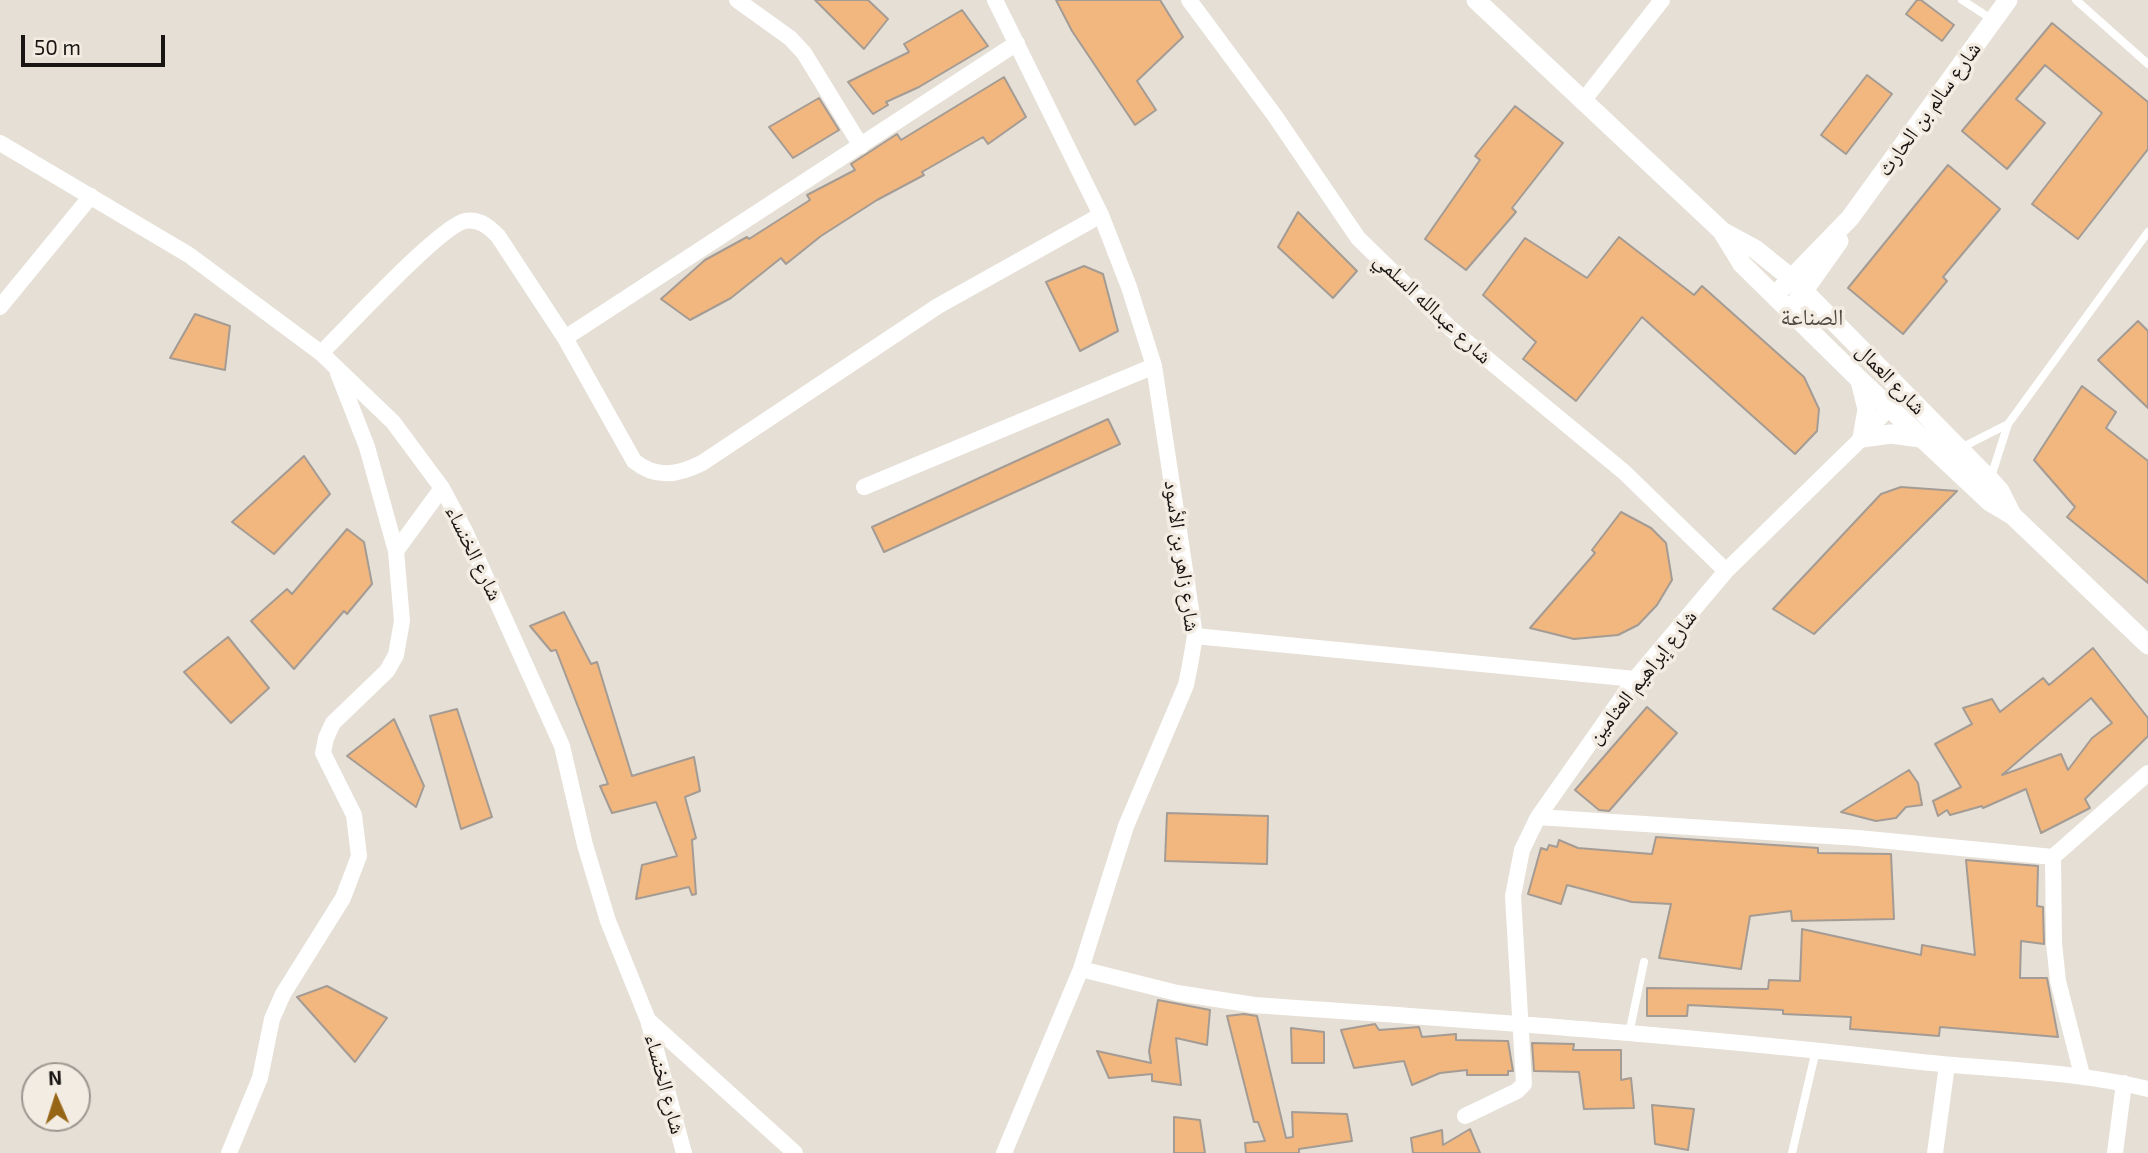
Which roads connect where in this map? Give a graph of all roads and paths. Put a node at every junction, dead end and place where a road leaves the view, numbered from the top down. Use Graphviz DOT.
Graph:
graph roads {
  1 [pos="737,0"];
  2 [pos="995,0"];
  3 [pos="1189,0"];
  4 [pos="1476,0"];
  5 [pos="1662,0"];
  6 [pos="1962,0"];
  7 [pos="2008,0"];
  8 [pos="2076,0"];
  9 [pos="1993,20"];
  10 [pos="1017,43"];
  11 [pos="2148,64"];
  12 [pos="1583,101"];
  13 [pos="0,143"];
  14 [pos="861,146"];
  15 [pos="91,196"];
  16 [pos="1101,215"];
  17 [pos="1723,231"];
  18 [pos="2148,232"];
  19 [pos="1798,284"];
  20 [pos="1783,302"];
  21 [pos="0,307"];
  22 [pos="565,338"];
  23 [pos="321,354"];
  24 [pos="1154,366"];
  25 [pos="336,367"];
  26 [pos="1860,380"];
  27 [pos="1903,392"];
  28 [pos="1889,408"];
  29 [pos="2008,424"];
  30 [pos="1862,438"];
  31 [pos="1921,438"];
  32 [pos="1959,449"];
  33 [pos="1990,480"];
  34 [pos="864,487"];
  35 [pos="442,488"];
  36 [pos="2012,515"];
  37 [pos="396,551"];
  38 [pos="1726,571"];
  39 [pos="1195,636"];
  40 [pos="2148,645"];
  41 [pos="1635,679"];
  42 [pos="2148,773"];
  43 [pos="1538,817"];
  44 [pos="2053,857"];
  45 [pos="1644,962"];
  46 [pos="1081,969"];
  47 [pos="648,1020"];
  48 [pos="1519,1024"];
  49 [pos="1629,1034"];
  50 [pos="1816,1050"];
  51 [pos="1947,1065"];
  52 [pos="2082,1076"];
  53 [pos="2124,1083"];
  54 [pos="2148,1088"];
  55 [pos="1465,1116"];
  56 [pos="229,1153"];
  57 [pos="684,1153"];
  58 [pos="794,1153"];
  59 [pos="1004,1153"];
  60 [pos="1793,1153"];
  61 [pos="1935,1153"];
  62 [pos="2115,1153"];
  1 -- 14 [label="street"];
  2 -- 10 [label="street, شارع زاهر بن الأسود"];
  3 -- 38 [label="street, شارع عبدالله السلمي"];
  4 -- 12 [label="street, شارع العمال"];
  5 -- 12 [label="street"];
  6 -- 9 [label="lane"];
  7 -- 9 [label="street, شارع سالم بن الحارث"];
  8 -- 11 [label="lane"];
  9 -- 19 [label="street, شارع سالم بن الحارث"];
  10 -- 14 [label="street"];
  10 -- 16 [label="street, شارع زاهر بن الأسود"];
  12 -- 17 [label="street, شارع العمال"];
  13 -- 15 [label="street, شارع الخنساء"];
  14 -- 22 [label="street"];
  15 -- 21 [label="street"];
  15 -- 23 [label="street, شارع الخنساء"];
  16 -- 22 [label="street"];
  16 -- 24 [label="street, شارع زاهر بن الأسود"];
  17 -- 19 [label="street, شارع العمال"];
  17 -- 20 [label="street, شارع العمال"];
  18 -- 29 [label="lane"];
  19 -- 20 [label="street, شارع سالم بن الحارث"];
  19 -- 27 [label="street, شارع العمال"];
  20 -- 26 [label="street, شارع العمال"];
  22 -- 23 [label="street"];
  23 -- 25 [label="street, شارع الخنساء"];
  24 -- 34 [label="street"];
  24 -- 39 [label="street, شارع زاهر بن الأسود"];
  25 -- 35 [label="street, شارع الخنساء"];
  25 -- 37 [label="street"];
  26 -- 28 [label="street, شارع العمال"];
  26 -- 30 [label="street"];
  27 -- 28 [label="street, شارع إبراهيم العثامين"];
  27 -- 32 [label="street, شارع العمال"];
  28 -- 30 [label="street, شارع إبراهيم العثامين"];
  28 -- 31 [label="street, شارع العمال"];
  29 -- 32 [label="lane"];
  29 -- 33 [label="lane"];
  30 -- 31 [label="street"];
  30 -- 38 [label="street, شارع إبراهيم العثامين"];
  31 -- 36 [label="street, شارع العمال"];
  32 -- 33 [label="street, شارع العمال"];
  33 -- 36 [label="street, شارع العمال"];
  35 -- 37 [label="street"];
  35 -- 47 [label="street, شارع الخنساء"];
  36 -- 40 [label="street, شارع العمال"];
  37 -- 56 [label="street"];
  38 -- 41 [label="street, شارع إبراهيم العثامين"];
  39 -- 41 [label="street"];
  39 -- 46 [label="street, شارع زاهر بن الأسود"];
  41 -- 43 [label="street, شارع إبراهيم العثامين"];
  42 -- 44 [label="street"];
  43 -- 44 [label="street"];
  43 -- 48 [label="street, شارع إبراهيم العثامين"];
  44 -- 52 [label="street"];
  45 -- 49 [label="lane"];
  46 -- 48 [label="street"];
  46 -- 59 [label="street, شارع زاهر بن الأسود"];
  47 -- 57 [label="street, شارع الخنساء"];
  47 -- 58 [label="street"];
  48 -- 49 [label="street"];
  48 -- 55 [label="street, شارع إبراهيم العثامين"];
  49 -- 50 [label="street"];
  50 -- 51 [label="street"];
  50 -- 60 [label="lane"];
  51 -- 52 [label="street"];
  51 -- 61 [label="street"];
  52 -- 53 [label="street"];
  53 -- 54 [label="street"];
  53 -- 62 [label="street"];
}
